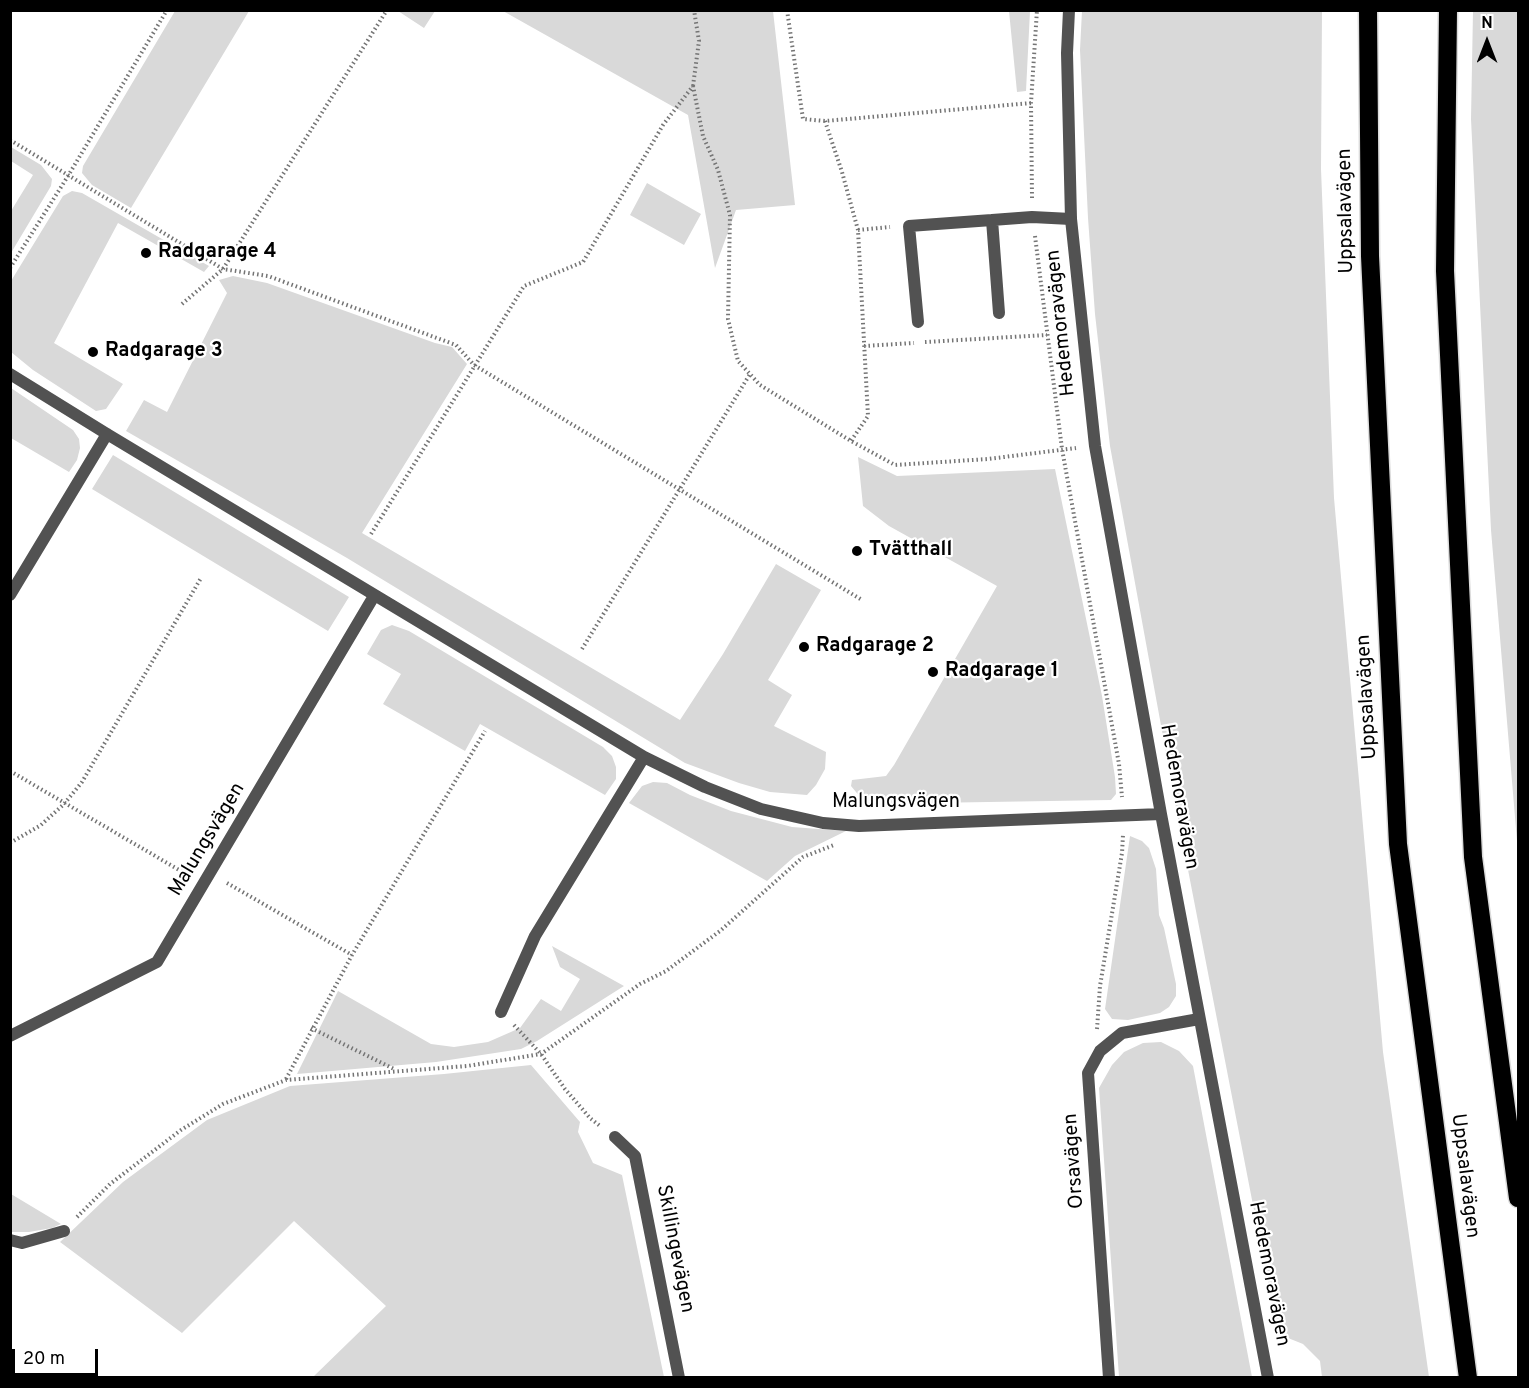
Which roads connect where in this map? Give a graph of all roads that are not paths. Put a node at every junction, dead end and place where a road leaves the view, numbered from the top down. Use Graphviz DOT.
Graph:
graph roads {
  1 [pos="1069,10"];
  2 [pos="1368,10"];
  3 [pos="1448,10"];
  4 [pos="1071,219"];
  5 [pos="992,220"];
  6 [pos="999,313"];
  7 [pos="918,322"];
  8 [pos="10,374"];
  9 [pos="107,434"];
  10 [pos="10,595"];
  11 [pos="374,596"];
  12 [pos="644,757"];
  13 [pos="1161,814"];
  14 [pos="501,1012"];
  15 [pos="1199,1019"];
  16 [pos="10,1036"];
  17 [pos="615,1137"];
  18 [pos="1518,1198"];
  19 [pos="64,1231"];
  20 [pos="10,1240"];
  21 [pos="679,1377"];
  22 [pos="1109,1377"];
  23 [pos="1268,1377"];
  24 [pos="1468,1377"];
  1 -- 4 [label="street, Hedemoravägen"];
  2 -- 24 [label="highway, Uppsalavägen"];
  3 -- 18 [label="highway"];
  4 -- 5 [label="street"];
  4 -- 13 [label="street, Hedemoravägen"];
  5 -- 6 [label="street"];
  5 -- 7 [label="street"];
  8 -- 9 [label="street, Malungsvägen"];
  9 -- 10 [label="street"];
  9 -- 11 [label="street, Malungsvägen"];
  11 -- 12 [label="street, Malungsvägen"];
  11 -- 16 [label="street, Malungsvägen"];
  12 -- 13 [label="street, Malungsvägen"];
  12 -- 14 [label="street"];
  13 -- 15 [label="street, Hedemoravägen"];
  15 -- 22 [label="street, Orsavägen"];
  15 -- 23 [label="street, Hedemoravägen"];
  17 -- 21 [label="street, Skillingevägen"];
  19 -- 20 [label="street"];
}
